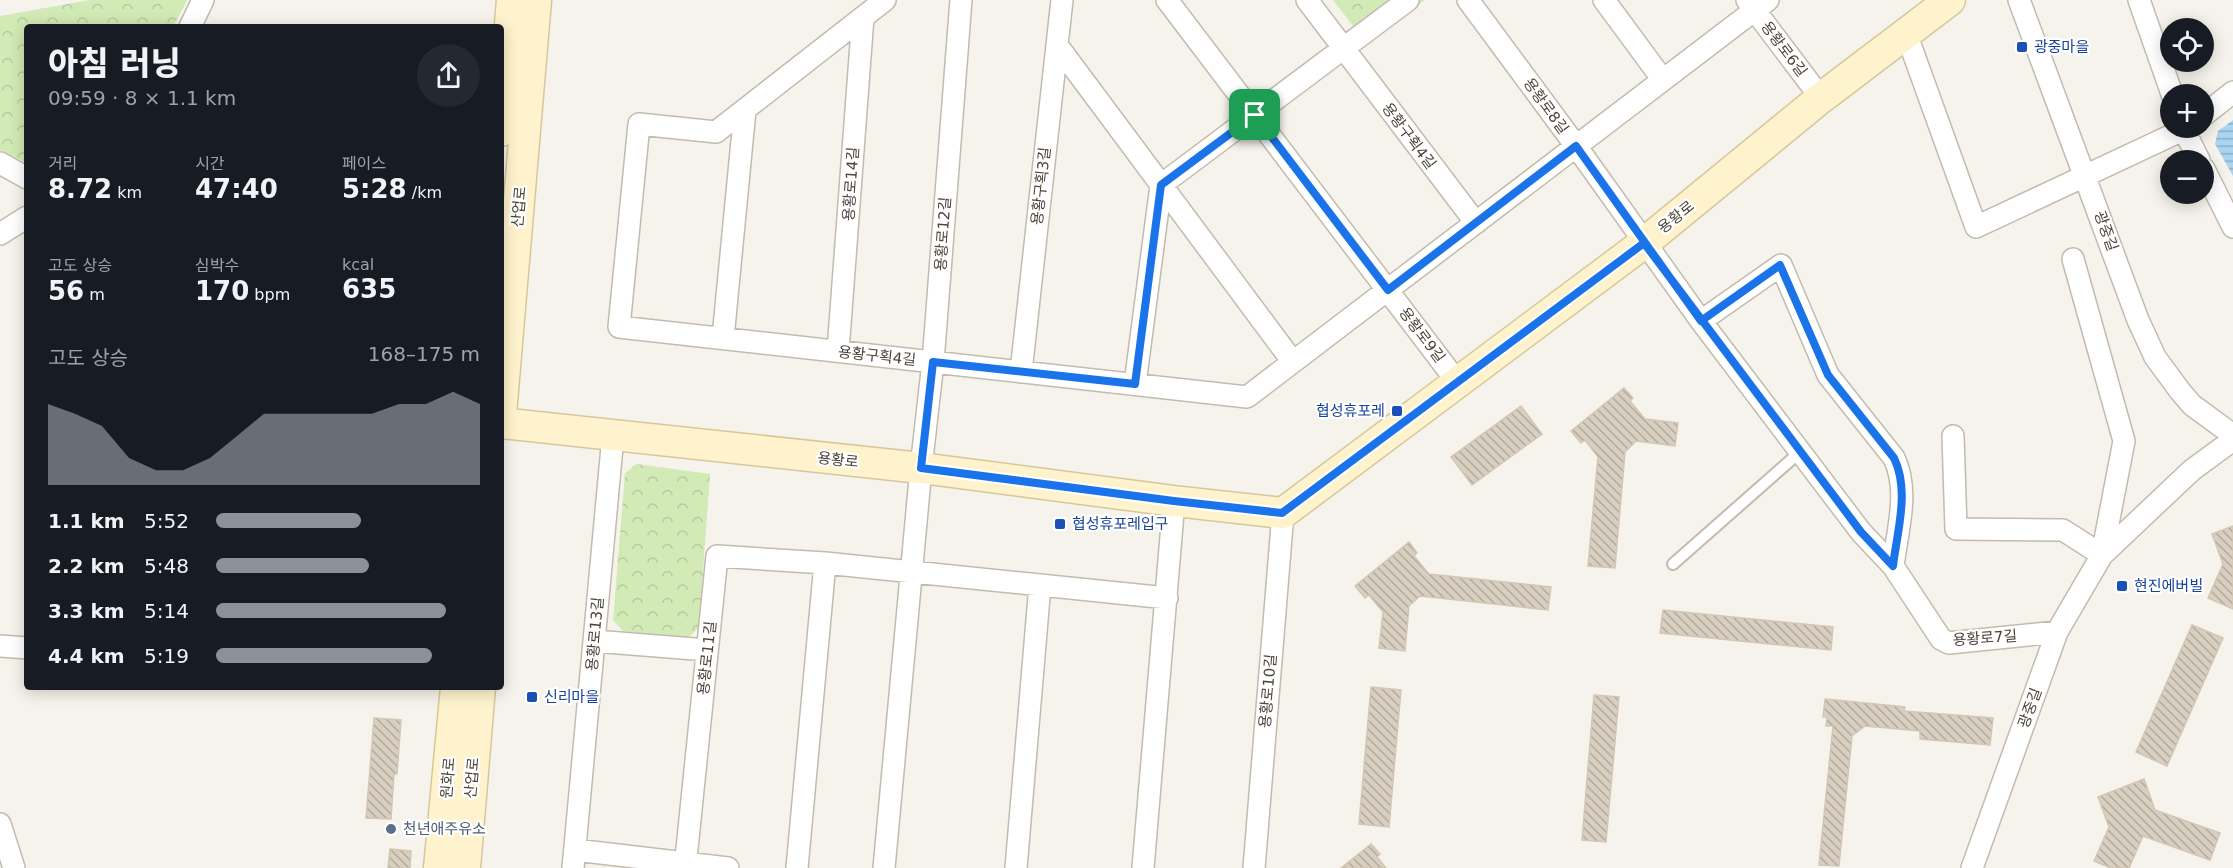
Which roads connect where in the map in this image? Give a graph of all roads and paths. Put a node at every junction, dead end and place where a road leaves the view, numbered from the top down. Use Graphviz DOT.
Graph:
graph roads {
  1 [pos="202,0"];
  2 [pos="512,0"];
  3 [pos="536,0"];
  4 [pos="885,0"];
  5 [pos="961,0"];
  6 [pos="1062,0"];
  7 [pos="1167,0"];
  8 [pos="1307,0"];
  9 [pos="1408,0"];
  10 [pos="1468,0"];
  11 [pos="1604,0"];
  12 [pos="1950,0"];
  13 [pos="2019,0"];
  14 [pos="2139,0"];
  15 [pos="1756,3"];
  16 [pos="863,17"];
  17 [pos="191,24"];
  18 [pos="1906,33"];
  19 [pos="1057,45"];
  20 [pos="1343,48"];
  21 [pos="1663,80"];
  22 [pos="2168,84"];
  23 [pos="2233,92"];
  24 [pos="504,95"];
  25 [pos="1821,98"];
  26 [pos="2214,107"];
  27 [pos="745,110"];
  28 [pos="1255,115"];
  29 [pos="2162,138"];
  30 [pos="1576,146"];
  31 [pos="0,163"];
  32 [pos="2085,174"];
  33 [pos="24,176"];
  34 [pos="1161,185"];
  35 [pos="2214,189"];
  36 [pos="24,219"];
  37 [pos="1476,223"];
  38 [pos="2233,227"];
  39 [pos="0,234"];
  40 [pos="1644,243"];
  41 [pos="2073,259"];
  42 [pos="1388,290"];
  43 [pos="1701,321"];
  44 [pos="723,338"];
  45 [pos="838,351"];
  46 [pos="933,362"];
  47 [pos="1293,362"];
  48 [pos="1021,372"];
  49 [pos="504,379"];
  50 [pos="1458,383"];
  51 [pos="1135,384"];
  52 [pos="504,423"];
  53 [pos="2233,435"];
  54 [pos="613,436"];
  55 [pos="1953,436"];
  56 [pos="2233,440"];
  57 [pos="1800,452"];
  58 [pos="921,468"];
  59 [pos="1174,501"];
  60 [pos="1282,513"];
  61 [pos="2102,555"];
  62 [pos="825,563"];
  63 [pos="1673,564"];
  64 [pos="1893,566"];
  65 [pos="911,572"];
  66 [pos="1041,585"];
  67 [pos="1167,598"];
  68 [pos="2057,632"];
  69 [pos="594,641"];
  70 [pos="0,646"];
  71 [pos="24,648"];
  72 [pos="708,650"];
  73 [pos="456,690"];
  74 [pos="480,690"];
  75 [pos="0,824"];
  76 [pos="574,859"];
  77 [pos="685,866"];
  78 [pos="14,868"];
  79 [pos="439,868"];
  80 [pos="465,868"];
  81 [pos="728,868"];
  82 [pos="797,868"];
  83 [pos="884,868"];
  84 [pos="1016,868"];
  85 [pos="1143,868"];
  86 [pos="1254,868"];
  87 [pos="1972,868"];
  1 -- 17 [label="street"];
  2 -- 24 [label="street"];
  3 -- 49 [label="street, 산업로"];
  4 -- 16 [label="street"];
  5 -- 46 [label="street, 용황로12길"];
  6 -- 19 [label="street, 용황구획3길"];
  7 -- 28 [label="street, 용황로9길"];
  8 -- 20 [label="street, 용황구획4길"];
  9 -- 20 [label="street"];
  10 -- 30 [label="street, 용황로8길"];
  11 -- 21 [label="street"];
  12 -- 18 [label="street, 용황로"];
  13 -- 32 [label="street, 광중길"];
  14 -- 22 [label="street"];
  15 -- 21 [label="street, 용황구획4길"];
  15 -- 25 [label="street, 용황로6길"];
  16 -- 27 [label="street"];
  16 -- 45 [label="street, 용황로14길"];
  18 -- 25 [label="street, 용황로"];
  18 -- 32 [label="street"];
  19 -- 34 [label="street"];
  19 -- 48 [label="street, 용황구획3길"];
  20 -- 28 [label="street"];
  20 -- 37 [label="street, 용황구획4길"];
  21 -- 30 [label="street, 용황구획4길"];
  23 -- 26 [label="street"];
  25 -- 40 [label="street, 용황로"];
  27 -- 44 [label="street"];
  27 -- 44 [label="street, 용황구획4길"];
  28 -- 34 [label="street"];
  28 -- 42 [label="street, 용황로9길"];
  29 -- 32 [label="street"];
  30 -- 37 [label="street, 용황구획4길"];
  30 -- 40 [label="street, 용황로8길"];
  31 -- 33 [label="street"];
  32 -- 53 [label="street, 광중길"];
  34 -- 47 [label="street"];
  34 -- 51 [label="street"];
  35 -- 38 [label="street"];
  36 -- 39 [label="street"];
  37 -- 42 [label="street, 용황구획4길"];
  40 -- 43 [label="street, 용황로7길"];
  40 -- 50 [label="street, 용황로"];
  41 -- 61 [label="street, 광중길"];
  42 -- 47 [label="street, 용황구획4길"];
  42 -- 50 [label="street, 용황로9길"];
  43 -- 57 [label="street, 용황로7길"];
  43 -- 64 [label="street"];
  44 -- 45 [label="street, 용황구획4길"];
  45 -- 46 [label="street, 용황구획4길"];
  46 -- 48 [label="street, 용황구획4길"];
  46 -- 58 [label="street, 용황로12길"];
  47 -- 51 [label="street, 용황구획4길"];
  48 -- 51 [label="street, 용황구획4길"];
  50 -- 60 [label="street, 용황로"];
  52 -- 54 [label="street, 용황로"];
  54 -- 58 [label="street, 용황로"];
  54 -- 69 [label="street, 용황로13길"];
  55 -- 61 [label="street"];
  56 -- 61 [label="street, 광중길"];
  57 -- 63 [label="lane"];
  57 -- 64 [label="street, 용황로7길"];
  58 -- 59 [label="street, 용황로"];
  58 -- 65 [label="street"];
  59 -- 60 [label="street, 용황로"];
  59 -- 67 [label="street"];
  60 -- 86 [label="street, 용황로10길"];
  61 -- 68 [label="street, 광중길"];
  62 -- 65 [label="street, 용황로11길"];
  62 -- 72 [label="street, 용황로11길"];
  62 -- 82 [label="street"];
  64 -- 68 [label="street, 용황로7길"];
  65 -- 66 [label="street"];
  65 -- 83 [label="street"];
  66 -- 67 [label="street"];
  66 -- 84 [label="street"];
  67 -- 85 [label="street"];
  68 -- 87 [label="street, 광중길"];
  69 -- 72 [label="street"];
  69 -- 76 [label="street, 용황로13길"];
  70 -- 71 [label="street"];
  72 -- 77 [label="street, 용황로11길"];
  73 -- 79 [label="street, 원화로"];
  74 -- 80 [label="street, 산업로"];
  75 -- 78 [label="street"];
  76 -- 77 [label="street"];
  77 -- 81 [label="street"];
}
